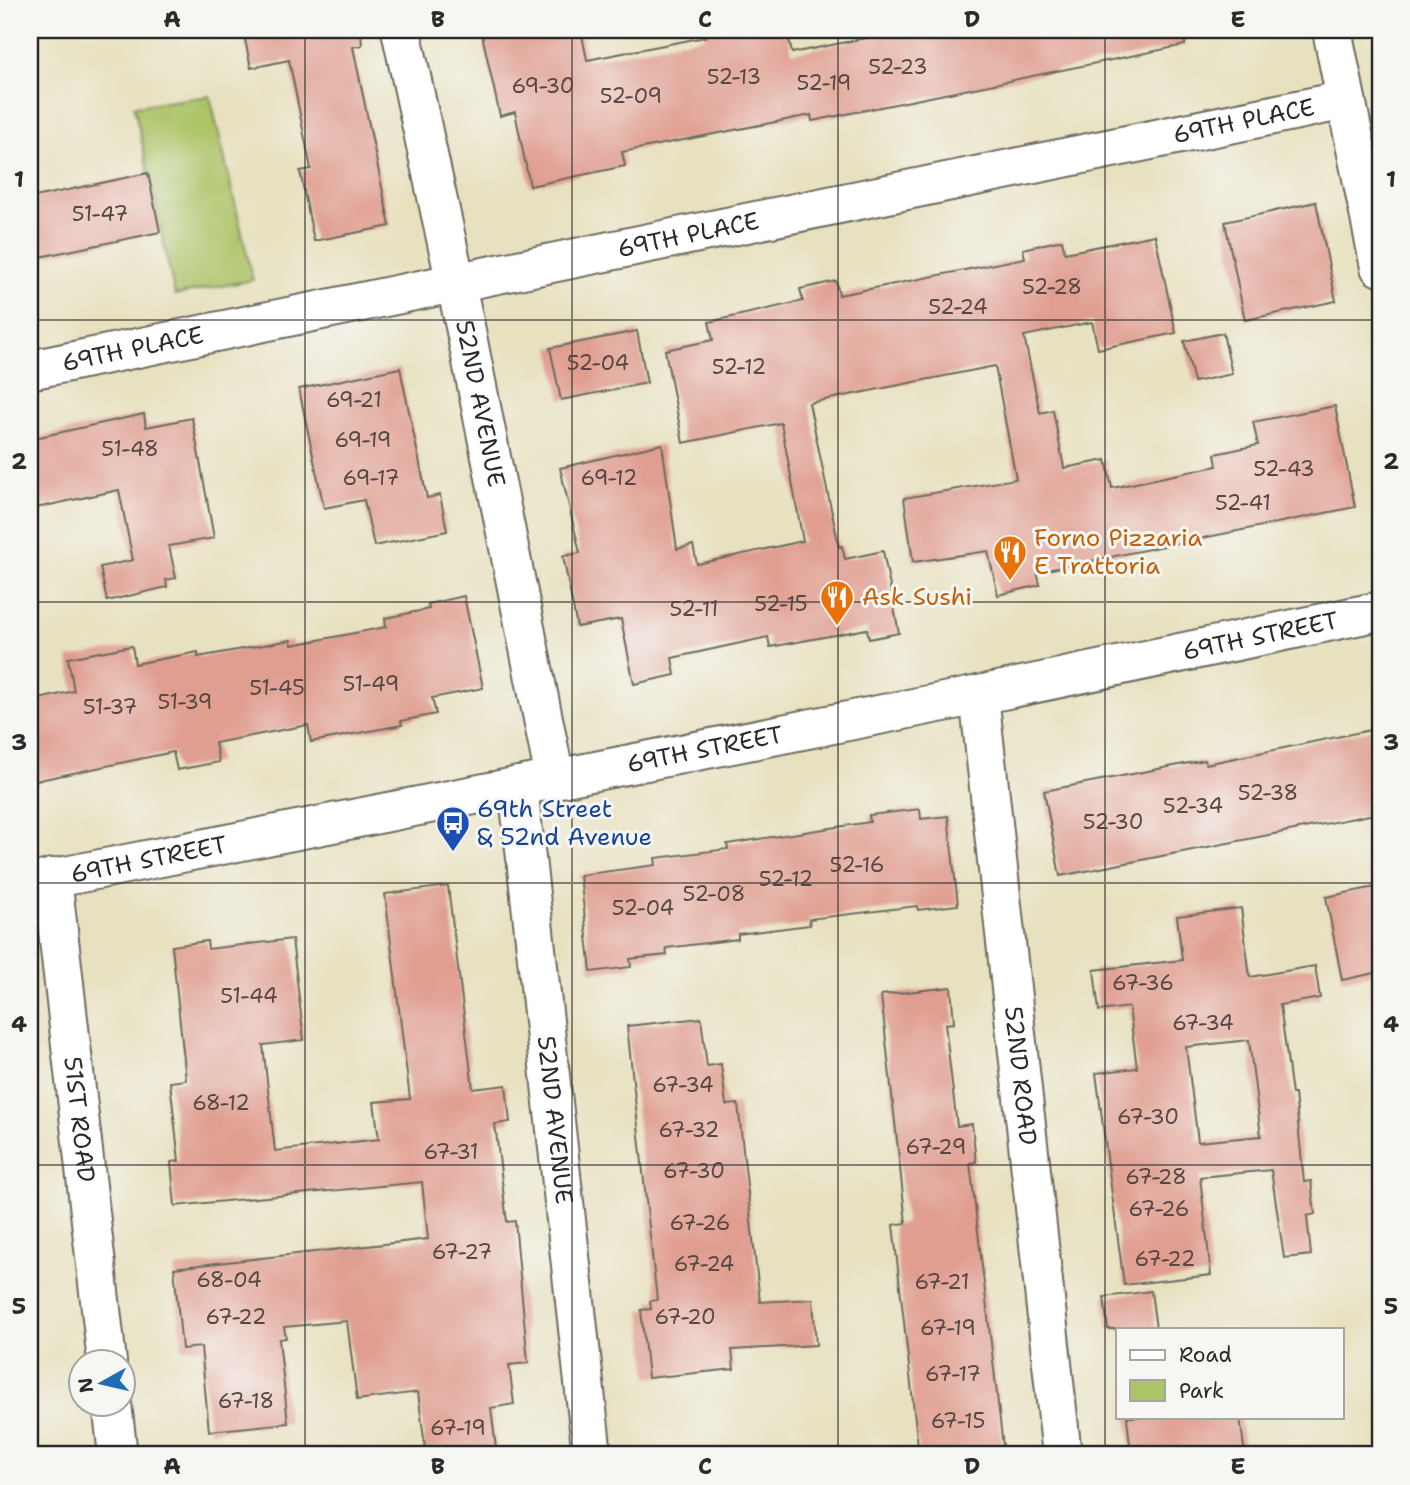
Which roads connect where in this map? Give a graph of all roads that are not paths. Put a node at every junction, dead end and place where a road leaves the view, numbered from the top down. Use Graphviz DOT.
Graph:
graph roads {
  1 [pos="401,30"];
  2 [pos="1332,30"];
  3 [pos="1346,100"];
  4 [pos="1380,267"];
  5 [pos="456,283"];
  6 [pos="30,370"];
  7 [pos="1380,611"];
  8 [pos="979,695"];
  9 [pos="555,779"];
  10 [pos="518,786"];
  11 [pos="41,880"];
  12 [pos="105,1348"];
  13 [pos="114,1418"];
  14 [pos="118,1455"];
  15 [pos="592,1455"];
  16 [pos="1062,1455"];
  1 -- 5 [label="street, 52ND AVENUE"];
  2 -- 3 [label="street"];
  3 -- 4 [label="street"];
  3 -- 5 [label="street, 69TH PLACE"];
  5 -- 6 [label="street, 69TH PLACE"];
  5 -- 9 [label="street, 52ND AVENUE"];
  7 -- 8 [label="street, 69TH STREET"];
  8 -- 9 [label="street, 69TH STREET"];
  8 -- 16 [label="street, 52ND ROAD"];
  9 -- 10 [label="street, 69TH STREET"];
  10 -- 11 [label="street, 69TH STREET"];
  10 -- 15 [label="street, 52ND AVENUE"];
  11 -- 12 [label="street, 51ST ROAD"];
  13 -- 14 [label="street"];
}
